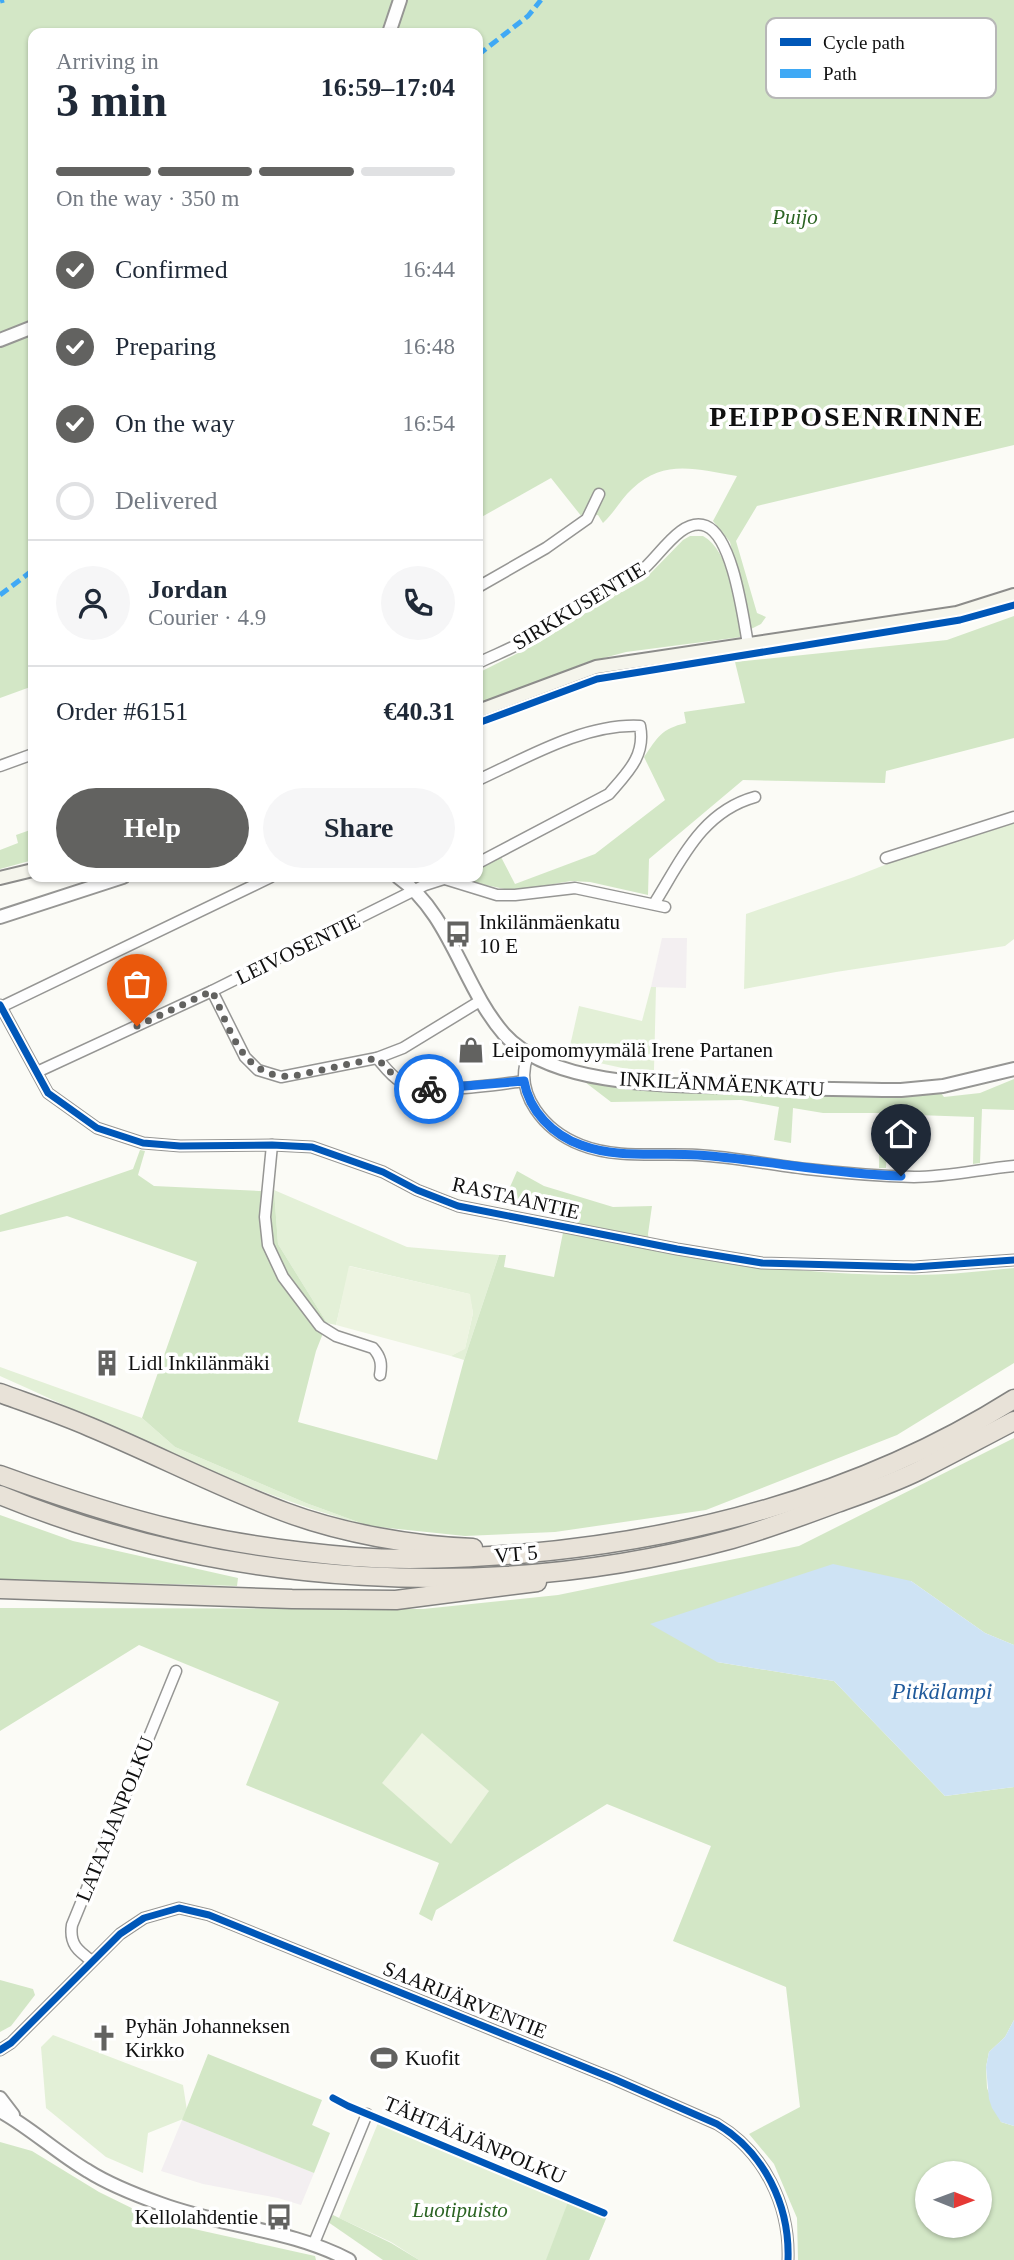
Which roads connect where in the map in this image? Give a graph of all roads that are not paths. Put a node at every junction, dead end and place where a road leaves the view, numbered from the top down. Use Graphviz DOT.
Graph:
graph roads {
  1 [pos="400,0"];
  2 [pos="391,28"];
  3 [pos="28,329"];
  4 [pos="0,340"];
  5 [pos="599,494"];
  6 [pos="483,584"];
  7 [pos="1014,595"];
  8 [pos="748,644"];
  9 [pos="483,661"];
  10 [pos="483,709"];
  11 [pos="28,756"];
  12 [pos="0,766"];
  13 [pos="483,778"];
  14 [pos="754,797"];
  15 [pos="1014,817"];
  16 [pos="886,858"];
  17 [pos="483,860"];
  18 [pos="28,871"];
  19 [pos="0,877"];
  20 [pos="108,882"];
  21 [pos="261,882"];
  22 [pos="404,882"];
  23 [pos="432,882"];
  24 [pos="459,882"];
  25 [pos="415,891"];
  26 [pos="654,905"];
  27 [pos="665,907"];
  28 [pos="0,917"];
  29 [pos="212,991"];
  30 [pos="480,1001"];
  31 [pos="1,1006"];
  32 [pos="528,1055"];
  33 [pos="377,1058"];
  34 [pos="1014,1069"];
  35 [pos="37,1072"];
  36 [pos="524,1081"];
  37 [pos="272,1145"];
  38 [pos="1014,1166"];
  39 [pos="1014,1260"];
  40 [pos="380,1375"];
  41 [pos="0,1385"];
  42 [pos="0,1393"];
  43 [pos="1014,1399"];
  44 [pos="1014,1421"];
  45 [pos="89,1426"];
  46 [pos="0,1475"];
  47 [pos="0,1495"];
  48 [pos="554,1550"];
  49 [pos="560,1572"];
  50 [pos="0,1588"];
  51 [pos="176,1671"];
  52 [pos="92,1961"];
  53 [pos="11,2043"];
  54 [pos="0,2050"];
  55 [pos="0,2059"];
  56 [pos="0,2098"];
  57 [pos="0,2111"];
  58 [pos="368,2114"];
  59 [pos="17,2121"];
  60 [pos="314,2244"];
  61 [pos="349,2260"];
  62 [pos="788,2260"];
  1 -- 2 [label="street"];
  3 -- 4 [label="street"];
  5 -- 6 [label="street"];
  7 -- 8 [label="main road"];
  8 -- 9 [label="street, SIRKKUSENTIE"];
  8 -- 10 [label="main road"];
  11 -- 12 [label="street"];
  13 -- 17 [label="street"];
  14 -- 26 [label="street"];
  15 -- 16 [label="street"];
  18 -- 19 [label="main road"];
  20 -- 28 [label="street"];
  21 -- 31 [label="street"];
  22 -- 25 [label="street, INKILÄNMÄENKATU"];
  23 -- 25 [label="street, LEIVOSENTIE"];
  24 -- 26 [label="street"];
  25 -- 29 [label="street, LEIVOSENTIE"];
  25 -- 30 [label="street, INKILÄNMÄENKATU"];
  26 -- 27 [label="street"];
  29 -- 33 [label="street"];
  29 -- 35 [label="street, LEIVOSENTIE"];
  30 -- 32 [label="street, INKILÄNMÄENKATU"];
  30 -- 33 [label="street"];
  31 -- 35 [label="street, RASTAANTIE"];
  32 -- 34 [label="street, INKILÄNMÄENKATU"];
  32 -- 36 [label="street"];
  33 -- 36 [label="street"];
  35 -- 37 [label="street, RASTAANTIE"];
  36 -- 38 [label="street"];
  37 -- 39 [label="street, RASTAANTIE"];
  37 -- 40 [label="street"];
  41 -- 45 [label="highway"];
  42 -- 45 [label="highway"];
  43 -- 48 [label="highway, VT 5"];
  44 -- 49 [label="highway, VT 5"];
  45 -- 48 [label="highway"];
  46 -- 48 [label="highway, VT 5"];
  47 -- 49 [label="highway, VT 5"];
  49 -- 50 [label="highway"];
  51 -- 52 [label="street, LATAAJANPOLKU"];
  52 -- 53 [label="street, SAARIJÄRVENTIE"];
  52 -- 62 [label="street, SAARIJÄRVENTIE"];
  53 -- 54 [label="street"];
  53 -- 55 [label="street"];
  56 -- 59 [label="street"];
  57 -- 59 [label="street"];
  58 -- 60 [label="street"];
  59 -- 60 [label="street"];
  60 -- 61 [label="street"];
}
